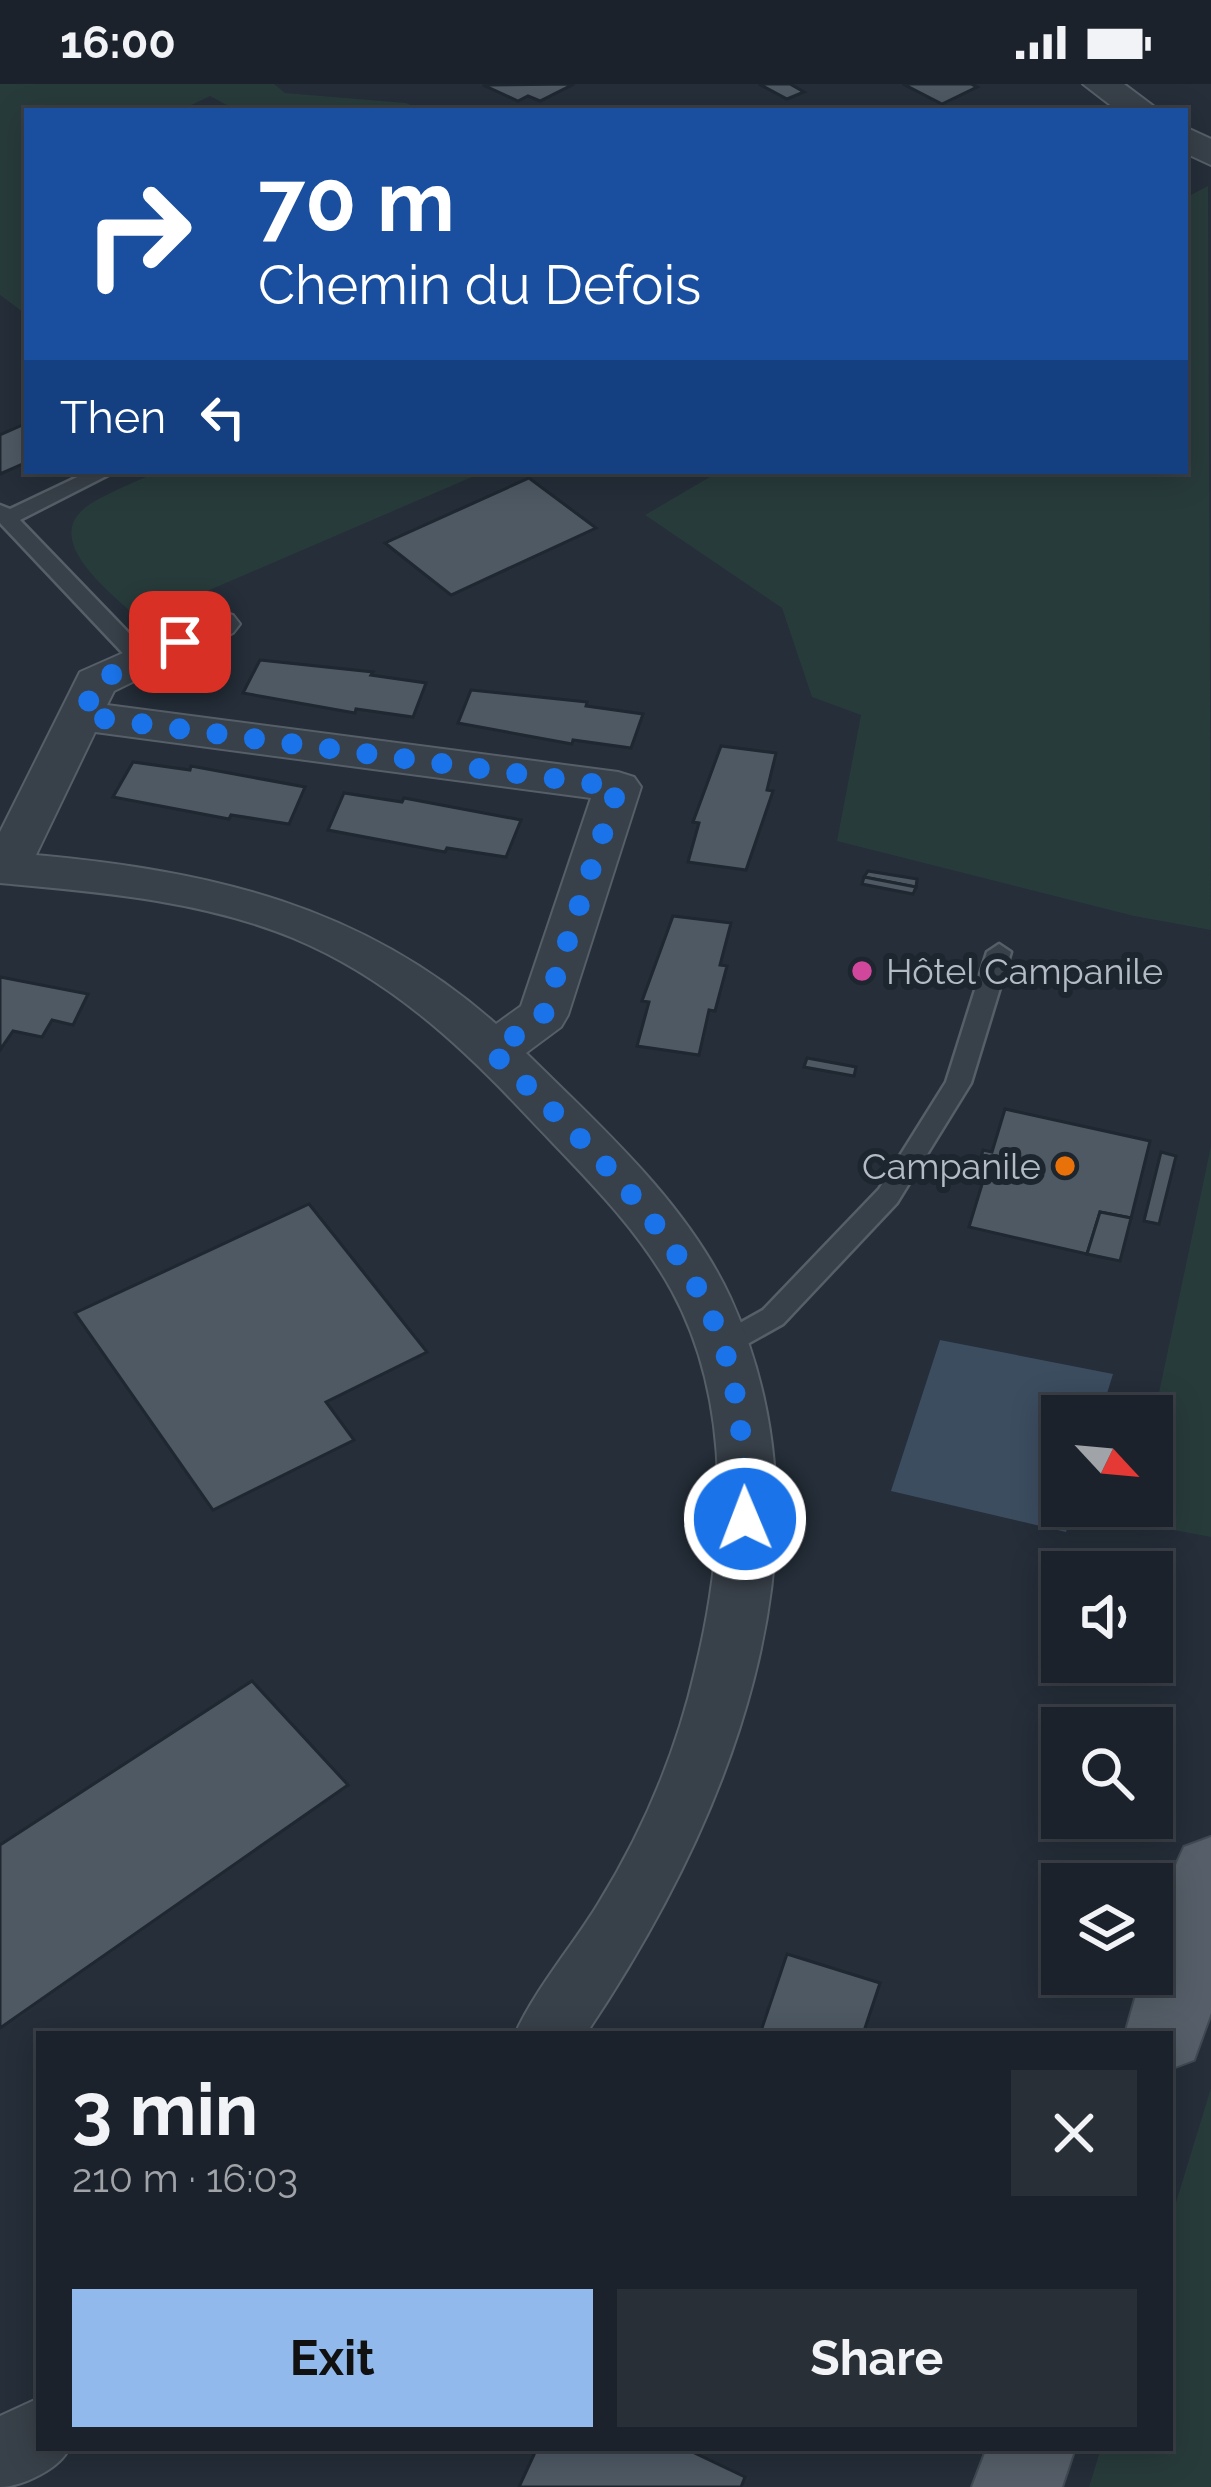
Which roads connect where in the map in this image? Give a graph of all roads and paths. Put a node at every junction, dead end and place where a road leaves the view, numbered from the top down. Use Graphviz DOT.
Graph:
graph roads {
  1 [pos="1100,84"];
  2 [pos="1137,108"];
  3 [pos="99,474"];
  4 [pos="4,514"];
  5 [pos="218,624"];
  6 [pos="142,660"];
  7 [pos="83,716"];
  8 [pos="3,868"];
  9 [pos="999,952"];
  10 [pos="492,1052"];
  11 [pos="723,1345"];
  12 [pos="1211,1871"];
  13 [pos="550,2031"];
  14 [pos="1166,2031"];
  15 [pos="36,2436"];
  16 [pos="1030,2451"];
  17 [pos="0,2456"];
  18 [pos="1017,2487"];
  1 -- 2 [label="street"];
  3 -- 4 [label="lane"];
  4 -- 6 [label="lane"];
  5 -- 6 [label="street"];
  6 -- 7 [label="street"];
  7 -- 8 [label="street"];
  7 -- 10 [label="street"];
  8 -- 10 [label="street"];
  9 -- 11 [label="lane"];
  10 -- 11 [label="street"];
  11 -- 13 [label="street"];
  12 -- 14 [label="main road"];
  15 -- 17 [label="street"];
  16 -- 18 [label="main road"];
}
